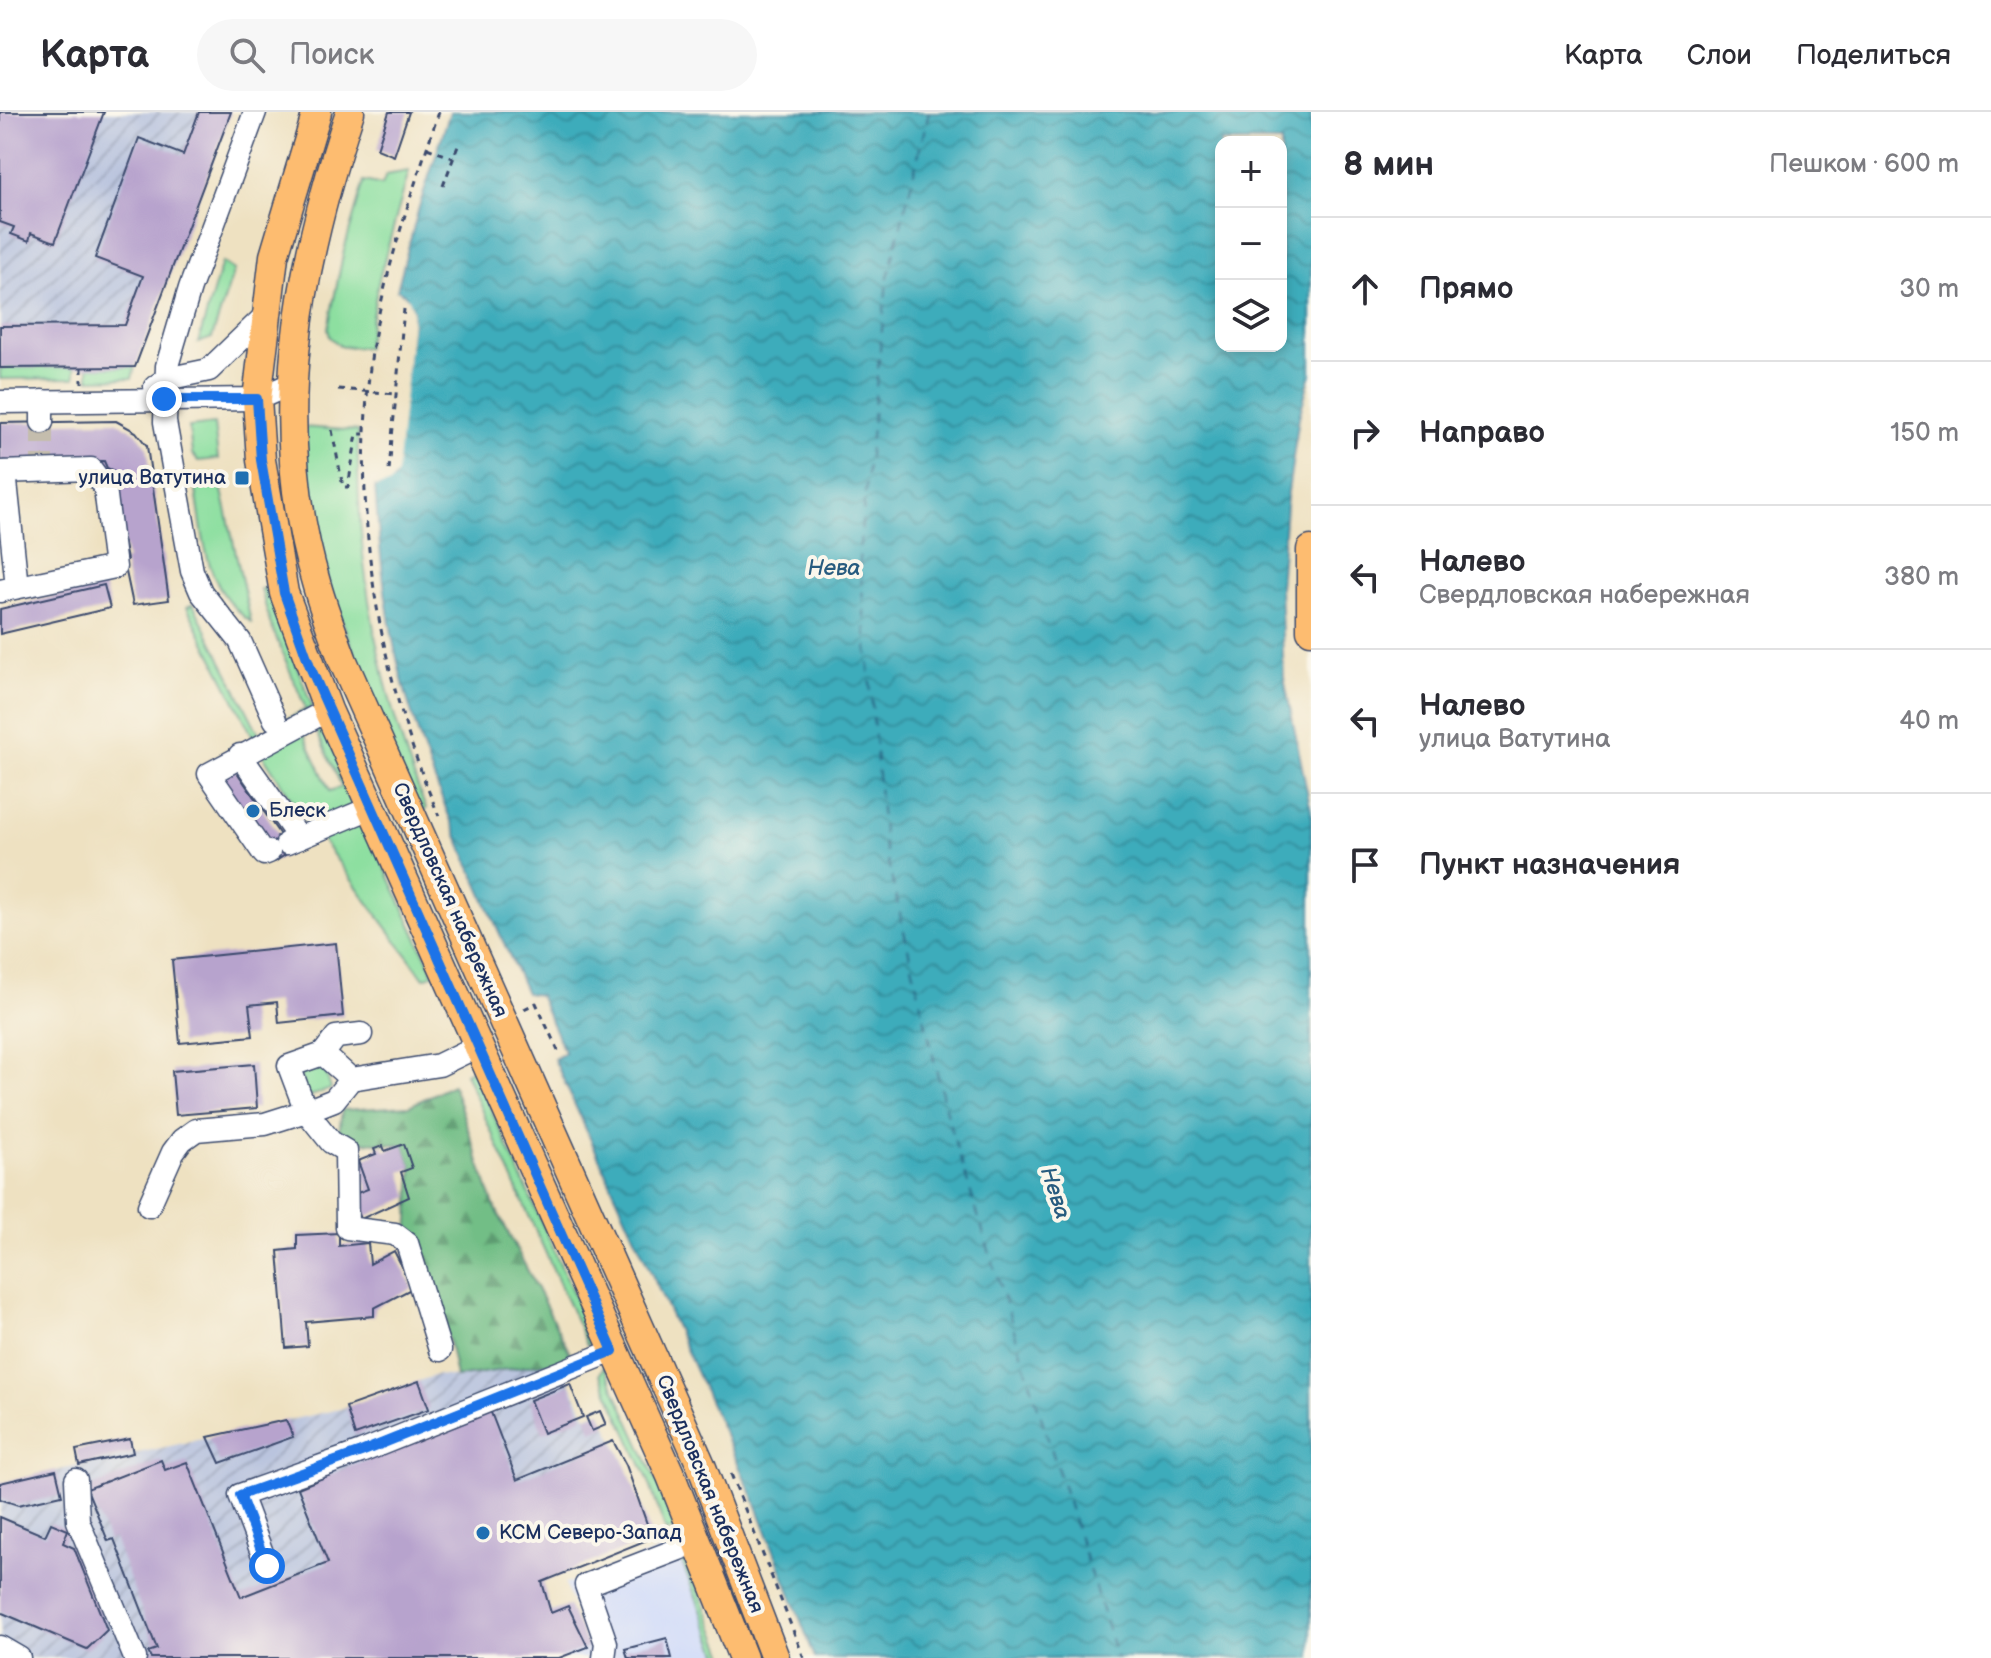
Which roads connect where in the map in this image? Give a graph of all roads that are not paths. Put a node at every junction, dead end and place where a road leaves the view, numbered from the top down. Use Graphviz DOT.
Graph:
graph roads {
  1 [pos="255,112"];
  2 [pos="317,112"];
  3 [pos="350,112"];
  4 [pos="264,317"];
  5 [pos="291,384"];
  6 [pos="165,389"];
  7 [pos="257,399"];
  8 [pos="0,402"];
  9 [pos="3,472"];
  10 [pos="1311,550"];
  11 [pos="8,589"];
  12 [pos="1311,630"];
  13 [pos="328,710"];
  14 [pos="275,720"];
  15 [pos="240,755"];
  16 [pos="373,807"];
  17 [pos="285,845"];
  18 [pos="361,1034"];
  19 [pos="478,1046"];
  20 [pos="323,1054"];
  21 [pos="351,1079"];
  22 [pos="306,1111"];
  23 [pos="149,1206"];
  24 [pos="440,1350"];
  25 [pos="613,1351"];
  26 [pos="76,1480"];
  27 [pos="697,1542"];
  28 [pos="267,1566"];
  29 [pos="0,1647"];
  30 [pos="19,1658"];
  31 [pos="135,1658"];
  32 [pos="604,1658"];
  33 [pos="743,1658"];
  34 [pos="775,1658"];
  1 -- 6 [label="street"];
  2 -- 4 [label="main road, Свердловская набережная"];
  3 -- 5 [label="main road, Свердловская набережная"];
  4 -- 6 [label="street"];
  4 -- 7 [label="main road, Свердловская набережная"];
  5 -- 7 [label="street"];
  5 -- 34 [label="main road, Свердловская набережная"];
  6 -- 7 [label="street"];
  6 -- 8 [label="street"];
  6 -- 14 [label="street"];
  7 -- 13 [label="main road, Свердловская набережная"];
  9 -- 11 [label="street"];
  9 -- 11 [label="street"];
  10 -- 12 [label="main road"];
  13 -- 15 [label="street"];
  13 -- 16 [label="main road, Свердловская набережная"];
  15 -- 17 [label="street"];
  15 -- 17 [label="street"];
  16 -- 17 [label="street"];
  16 -- 19 [label="main road, Свердловская набережная"];
  18 -- 20 [label="street"];
  19 -- 21 [label="street"];
  19 -- 25 [label="main road, Свердловская набережная"];
  20 -- 21 [label="street"];
  20 -- 22 [label="street"];
  21 -- 22 [label="street"];
  22 -- 23 [label="street"];
  22 -- 24 [label="street"];
  25 -- 27 [label="main road, Свердловская набережная"];
  25 -- 28 [label="street"];
  26 -- 31 [label="street"];
  27 -- 32 [label="street"];
  27 -- 33 [label="main road, Свердловская набережная"];
  29 -- 30 [label="street"];
}
